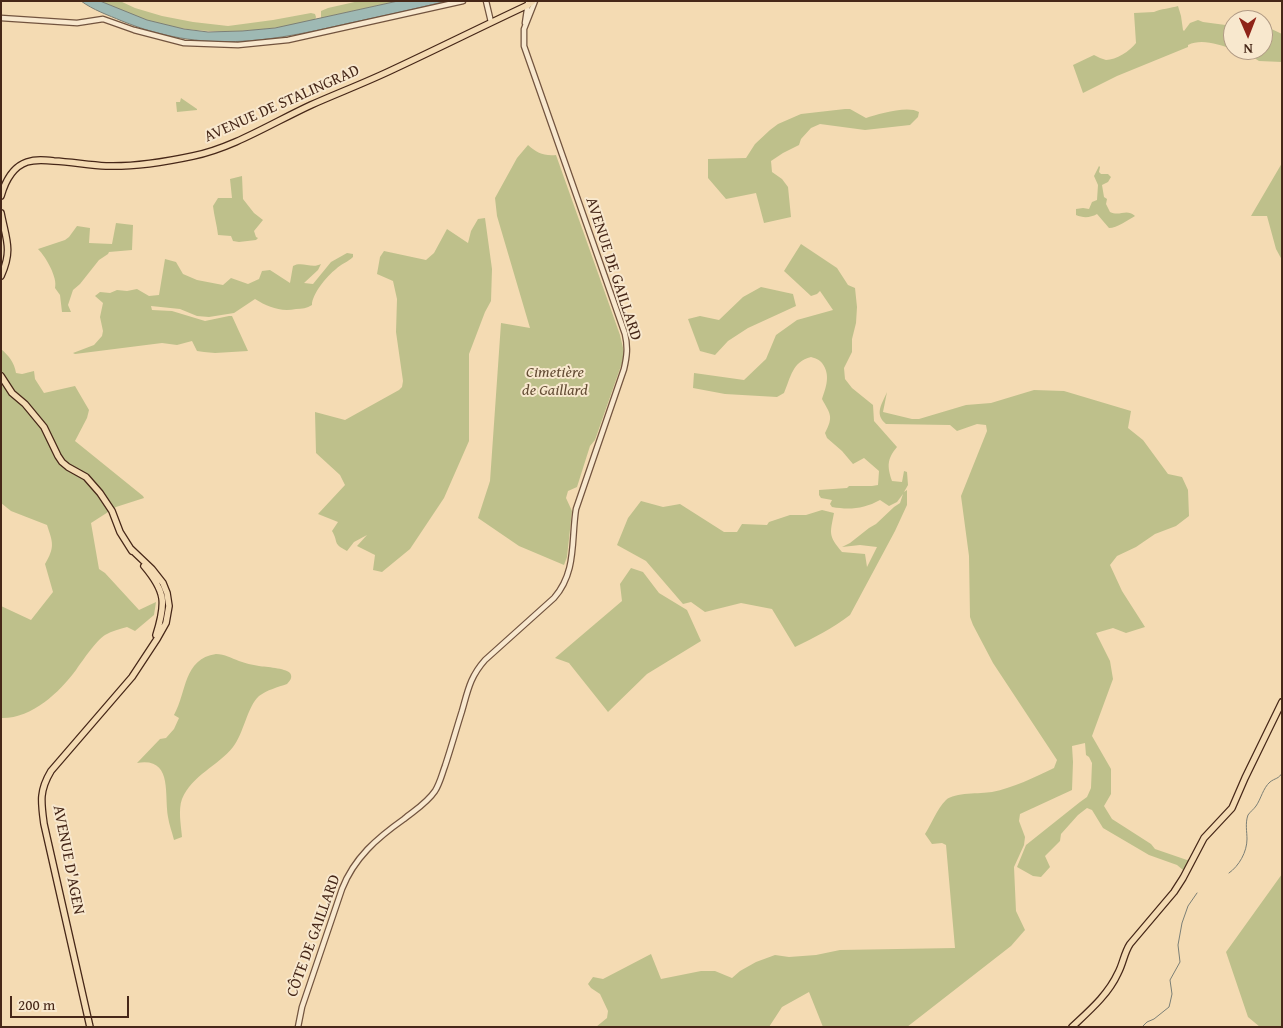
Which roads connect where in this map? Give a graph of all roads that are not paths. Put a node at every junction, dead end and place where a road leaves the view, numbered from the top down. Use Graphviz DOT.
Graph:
graph roads {
  1 [pos="463,1"];
  2 [pos="486,1"];
  3 [pos="534,1"];
  4 [pos="527,3"];
  5 [pos="1,18"];
  6 [pos="491,22"];
  7 [pos="524,29"];
  8 [pos="1,196"];
  9 [pos="1,213"];
  10 [pos="1,276"];
  11 [pos="1,376"];
  12 [pos="1282,702"];
  13 [pos="381,836"];
  14 [pos="90,1027"];
  15 [pos="298,1027"];
  16 [pos="1072,1027"];
  1 -- 5 [label="street"];
  2 -- 6 [label="street"];
  3 -- 4 [label="main road, AVENUE DE STALINGRAD"];
  3 -- 7 [label="street, AVENUE DE GAILLARD"];
  4 -- 6 [label="main road, AVENUE DE STALINGRAD"];
  4 -- 7 [label="street"];
  6 -- 8 [label="main road, AVENUE DE STALINGRAD"];
  7 -- 13 [label="street, AVENUE DE GAILLARD"];
  9 -- 10 [label="main road"];
  11 -- 14 [label="main road, AVENUE D'AGEN"];
  12 -- 16 [label="main road"];
  13 -- 15 [label="street, CÔTE DE GAILLARD"];
}
